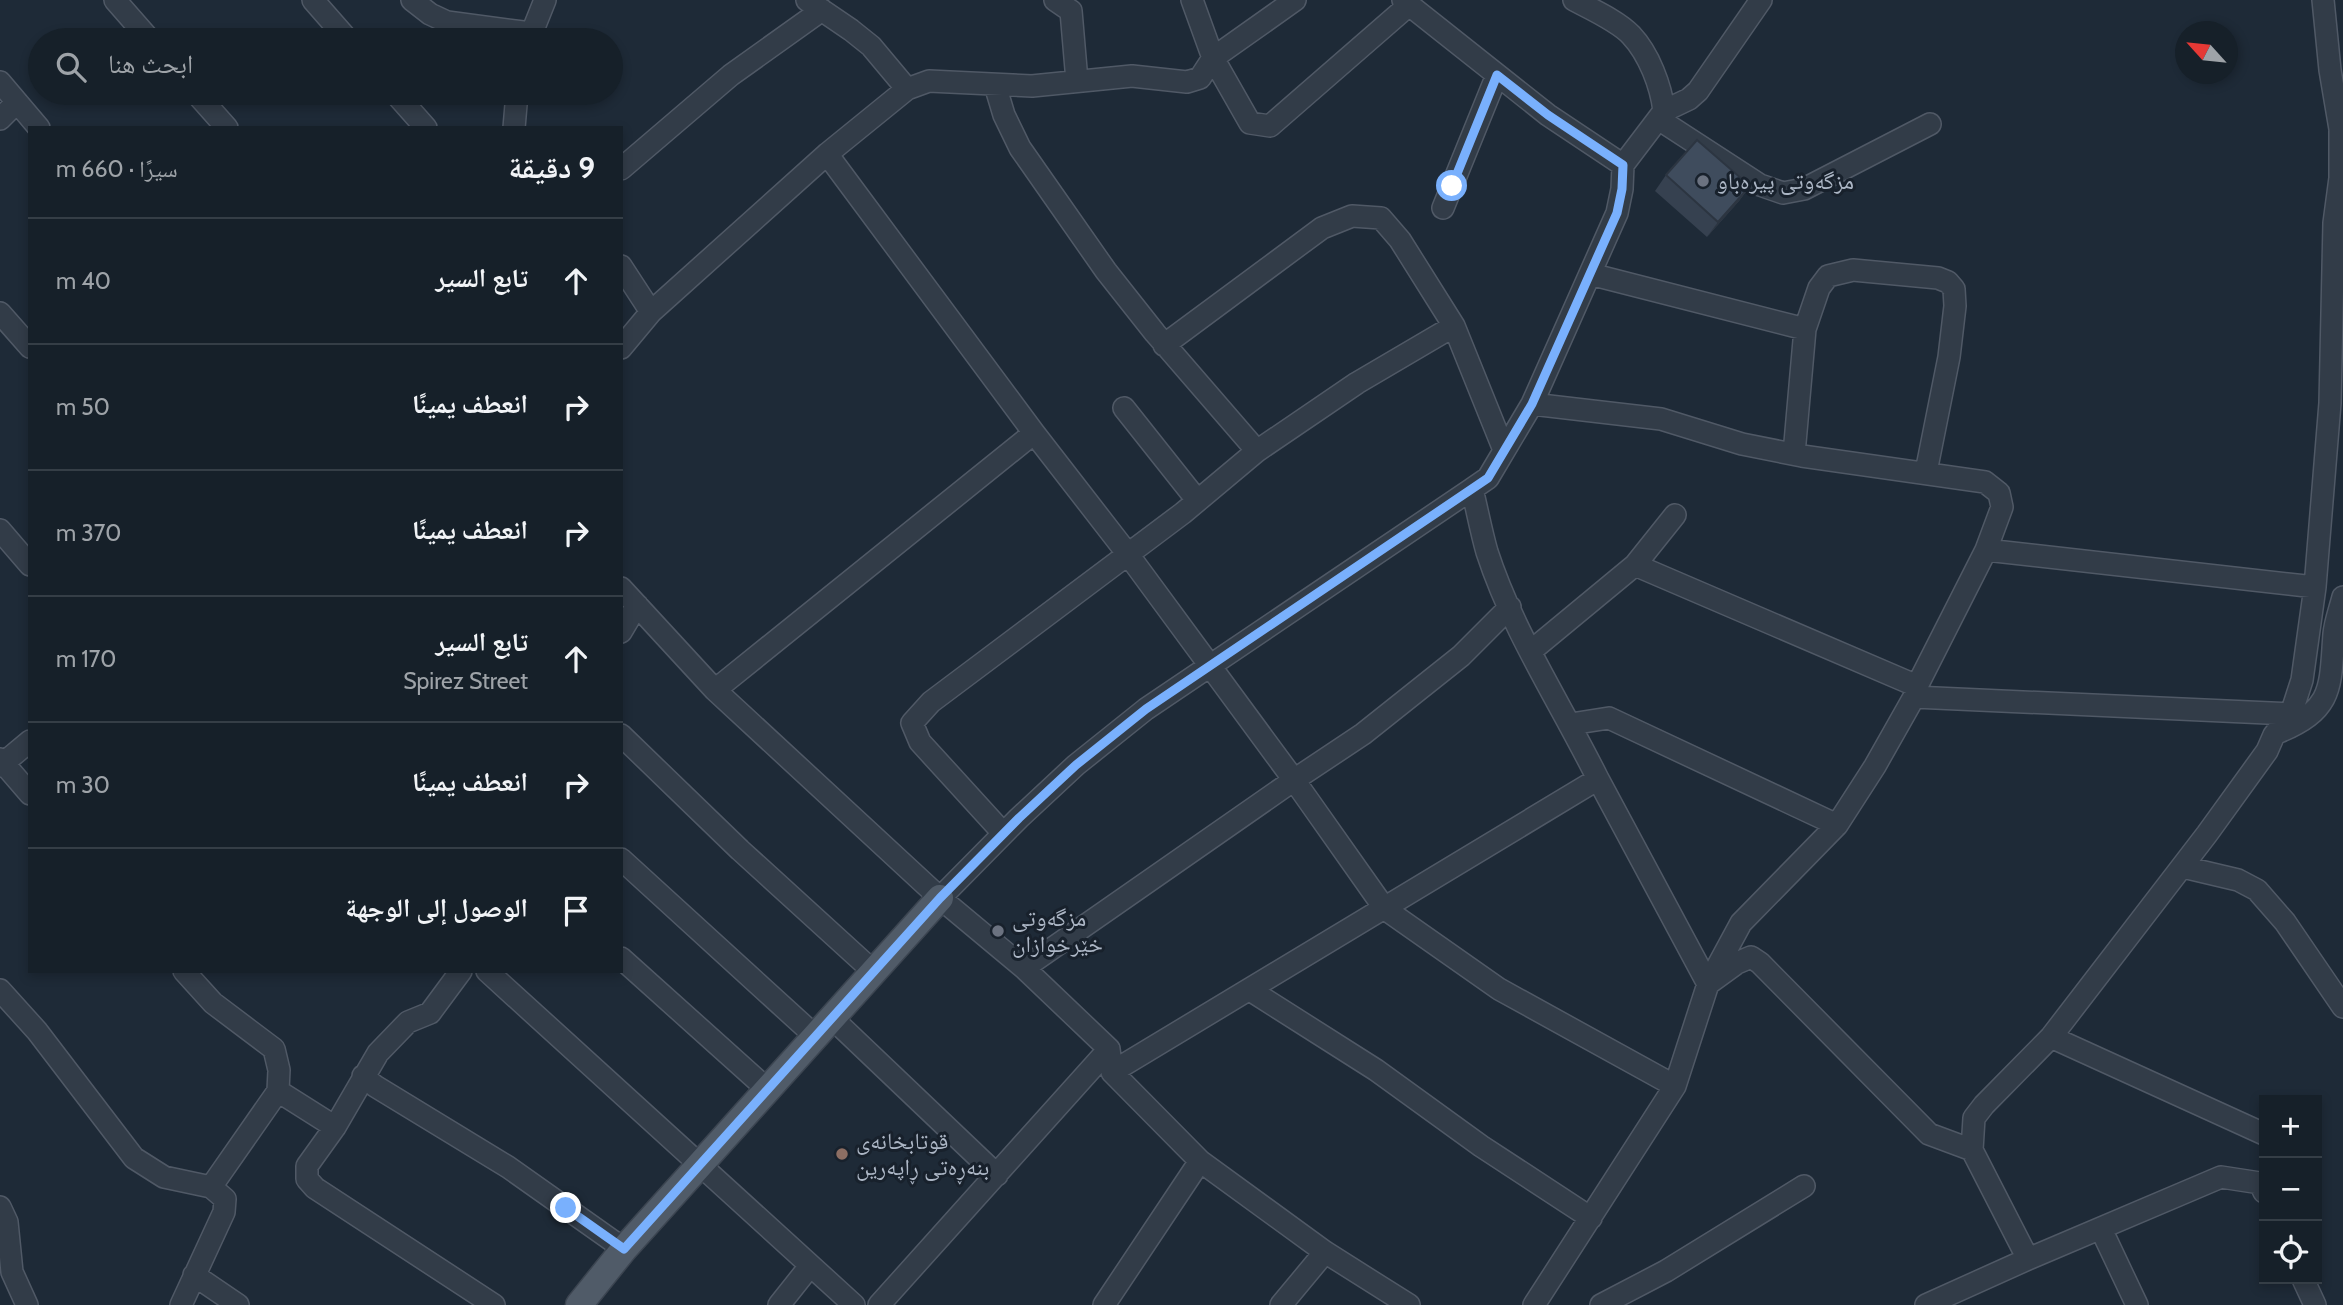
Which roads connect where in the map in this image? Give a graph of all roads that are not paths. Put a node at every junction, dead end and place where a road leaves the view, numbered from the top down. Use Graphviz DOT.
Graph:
graph roads {
  1 [pos="115,0"];
  2 [pos="313,0"];
  3 [pos="412,0"];
  4 [pos="545,0"];
  5 [pos="1055,0"];
  6 [pos="1192,0"];
  7 [pos="1295,0"];
  8 [pos="1574,0"];
  9 [pos="1761,0"];
  10 [pos="2323,0"];
  11 [pos="1406,2"];
  12 [pos="815,5"];
  13 [pos="140,28"];
  14 [pos="338,28"];
  15 [pos="480,28"];
  16 [pos="534,28"];
  17 [pos="1213,58"];
  18 [pos="1497,75"];
  19 [pos="1077,81"];
  20 [pos="0,82"];
  21 [pos="995,85"];
  22 [pos="906,89"];
  23 [pos="17,102"];
  24 [pos="207,105"];
  25 [pos="406,105"];
  26 [pos="516,105"];
  27 [pos="1662,116"];
  28 [pos="0,119"];
  29 [pos="1930,124"];
  30 [pos="37,126"];
  31 [pos="225,126"];
  32 [pos="424,126"];
  33 [pos="514,126"];
  34 [pos="827,154"];
  35 [pos="1623,165"];
  36 [pos="623,167"];
  37 [pos="1444,208"];
  38 [pos="2338,265"];
  39 [pos="623,269"];
  40 [pos="1590,274"];
  41 [pos="650,312"];
  42 [pos="0,313"];
  43 [pos="1454,326"];
  44 [pos="1805,329"];
  45 [pos="28,345"];
  46 [pos="1164,345"];
  47 [pos="623,346"];
  48 [pos="1532,404"];
  49 [pos="1124,408"];
  50 [pos="1034,432"];
  51 [pos="1504,450"];
  52 [pos="1256,451"];
  53 [pos="1794,454"];
  54 [pos="1926,472"];
  55 [pos="1472,489"];
  56 [pos="1197,500"];
  57 [pos="1675,515"];
  58 [pos="0,530"];
  59 [pos="1986,550"];
  60 [pos="1127,553"];
  61 [pos="28,563"];
  62 [pos="1635,565"];
  63 [pos="2315,587"];
  64 [pos="623,590"];
  65 [pos="2343,597"];
  66 [pos="637,605"];
  67 [pos="1510,607"];
  68 [pos="623,629"];
  69 [pos="1531,651"];
  70 [pos="1209,668"];
  71 [pos="715,690"];
  72 [pos="1916,692"];
  73 [pos="2291,714"];
  74 [pos="1571,724"];
  75 [pos="2274,735"];
  76 [pos="623,737"];
  77 [pos="28,743"];
  78 [pos="1,763"];
  79 [pos="1598,779"];
  80 [pos="1293,780"];
  81 [pos="28,792"];
  82 [pos="1837,825"];
  83 [pos="1003,833"];
  84 [pos="623,861"];
  85 [pos="2183,867"];
  86 [pos="940,898"];
  87 [pos="1385,909"];
  88 [pos="623,960"];
  89 [pos="1024,968"];
  90 [pos="874,972"];
  91 [pos="186,973"];
  92 [pos="460,973"];
  93 [pos="489,973"];
  94 [pos="1708,984"];
  95 [pos="0,990"];
  96 [pos="1250,990"];
  97 [pos="2343,1007"];
  98 [pos="824,1027"];
  99 [pos="2051,1037"];
  100 [pos="1109,1049"];
  101 [pos="1112,1072"];
  102 [pos="363,1076"];
  103 [pos="1675,1086"];
  104 [pos="767,1089"];
  105 [pos="278,1090"];
  106 [pos="335,1127"];
  107 [pos="2259,1132"];
  108 [pos="1972,1150"];
  109 [pos="1200,1161"];
  110 [pos="699,1164"];
  111 [pos="996,1175"];
  112 [pos="2259,1184"];
  113 [pos="1804,1186"];
  114 [pos="212,1187"];
  115 [pos="0,1207"];
  116 [pos="1591,1218"];
  117 [pos="2101,1229"];
  118 [pos="624,1249"];
  119 [pos="1325,1252"];
  120 [pos="2028,1259"];
  121 [pos="810,1266"];
  122 [pos="194,1275"];
  123 [pos="2305,1284"];
  124 [pos="1960,1298"];
  125 [pos="27,1305"];
  126 [pos="181,1305"];
  127 [pos="238,1305"];
  128 [pos="494,1305"];
  129 [pos="579,1305"];
  130 [pos="779,1305"];
  131 [pos="854,1305"];
  132 [pos="879,1305"];
  133 [pos="1104,1305"];
  134 [pos="1282,1305"];
  135 [pos="1409,1305"];
  136 [pos="1534,1305"];
  137 [pos="1601,1305"];
  138 [pos="1926,1305"];
  139 [pos="2137,1305"];
  140 [pos="2315,1305"];
  1 -- 13 [label="street"];
  2 -- 14 [label="street"];
  3 -- 15 [label="street"];
  4 -- 16 [label="street"];
  5 -- 19 [label="street"];
  6 -- 17 [label="street"];
  7 -- 17 [label="street"];
  8 -- 27 [label="street"];
  9 -- 27 [label="street"];
  10 -- 38 [label="street"];
  11 -- 17 [label="street"];
  11 -- 18 [label="street"];
  12 -- 22 [label="street"];
  12 -- 36 [label="street"];
  17 -- 19 [label="street"];
  18 -- 35 [label="street"];
  18 -- 37 [label="street"];
  19 -- 21 [label="street"];
  20 -- 23 [label="street"];
  21 -- 22 [label="street"];
  21 -- 46 [label="street"];
  22 -- 34 [label="street"];
  23 -- 28 [label="street"];
  23 -- 30 [label="street"];
  24 -- 31 [label="street"];
  25 -- 32 [label="street"];
  26 -- 33 [label="street"];
  27 -- 29 [label="street"];
  27 -- 35 [label="street"];
  34 -- 41 [label="street"];
  34 -- 50 [label="street"];
  35 -- 40 [label="street"];
  38 -- 63 [label="street"];
  39 -- 41 [label="street"];
  40 -- 44 [label="street"];
  40 -- 48 [label="street"];
  41 -- 47 [label="street"];
  42 -- 45 [label="street"];
  43 -- 46 [label="street"];
  43 -- 51 [label="street"];
  43 -- 52 [label="street"];
  44 -- 53 [label="street"];
  44 -- 54 [label="street"];
  46 -- 52 [label="street"];
  48 -- 51 [label="street"];
  48 -- 53 [label="street"];
  49 -- 56 [label="street"];
  50 -- 60 [label="street"];
  50 -- 71 [label="street"];
  51 -- 55 [label="street"];
  52 -- 56 [label="street"];
  53 -- 54 [label="street"];
  54 -- 59 [label="street"];
  55 -- 67 [label="street"];
  55 -- 70 [label="street"];
  56 -- 60 [label="street"];
  57 -- 62 [label="street"];
  58 -- 61 [label="street"];
  59 -- 63 [label="street"];
  59 -- 72 [label="street"];
  60 -- 70 [label="street"];
  60 -- 83 [label="street"];
  62 -- 69 [label="street"];
  62 -- 72 [label="street"];
  63 -- 73 [label="street"];
  64 -- 66 [label="street"];
  65 -- 75 [label="street"];
  66 -- 68 [label="street"];
  66 -- 71 [label="street"];
  67 -- 69 [label="street"];
  67 -- 80 [label="street"];
  69 -- 74 [label="street"];
  70 -- 80 [label="street"];
  70 -- 83 [label="street"];
  71 -- 86 [label="street"];
  72 -- 73 [label="street"];
  72 -- 82 [label="street"];
  73 -- 75 [label="street"];
  74 -- 79 [label="street"];
  74 -- 82 [label="street"];
  75 -- 85 [label="street"];
  76 -- 90 [label="street"];
  77 -- 78 [label="street"];
  78 -- 81 [label="street"];
  79 -- 87 [label="street"];
  79 -- 94 [label="street"];
  80 -- 87 [label="street"];
  80 -- 89 [label="street"];
  82 -- 94 [label="street"];
  83 -- 86 [label="street"];
  84 -- 98 [label="street"];
  85 -- 97 [label="street"];
  85 -- 99 [label="street"];
  86 -- 89 [label="street"];
  86 -- 90 [label="main road"];
  87 -- 96 [label="street"];
  87 -- 103 [label="street"];
  88 -- 104 [label="street"];
  89 -- 100 [label="street"];
  90 -- 98 [label="main road"];
  91 -- 105 [label="street"];
  92 -- 102 [label="street"];
  93 -- 110 [label="street"];
  94 -- 103 [label="street"];
  94 -- 108 [label="street"];
  95 -- 114 [label="street"];
  96 -- 101 [label="street"];
  96 -- 116 [label="street"];
  98 -- 104 [label="main road"];
  98 -- 111 [label="street"];
  99 -- 107 [label="street"];
  99 -- 108 [label="street"];
  100 -- 101 [label="street"];
  100 -- 111 [label="street"];
  101 -- 109 [label="street"];
  102 -- 106 [label="street"];
  102 -- 118 [label="street"];
  103 -- 116 [label="street"];
  104 -- 110 [label="main road"];
  105 -- 106 [label="street"];
  105 -- 114 [label="street"];
  106 -- 128 [label="street"];
  108 -- 120 [label="street"];
  109 -- 119 [label="street"];
  109 -- 133 [label="street"];
  110 -- 118 [label="main road"];
  110 -- 121 [label="street"];
  111 -- 132 [label="street"];
  112 -- 117 [label="street"];
  113 -- 137 [label="street"];
  114 -- 122 [label="street"];
  115 -- 125 [label="street"];
  116 -- 136 [label="street"];
  117 -- 120 [label="street"];
  117 -- 139 [label="street"];
  118 -- 129 [label="main road"];
  119 -- 134 [label="street"];
  119 -- 135 [label="street"];
  120 -- 124 [label="street"];
  121 -- 130 [label="street"];
  121 -- 131 [label="street"];
  122 -- 126 [label="street"];
  122 -- 127 [label="street"];
  123 -- 140 [label="street"];
  124 -- 138 [label="street"];
}
